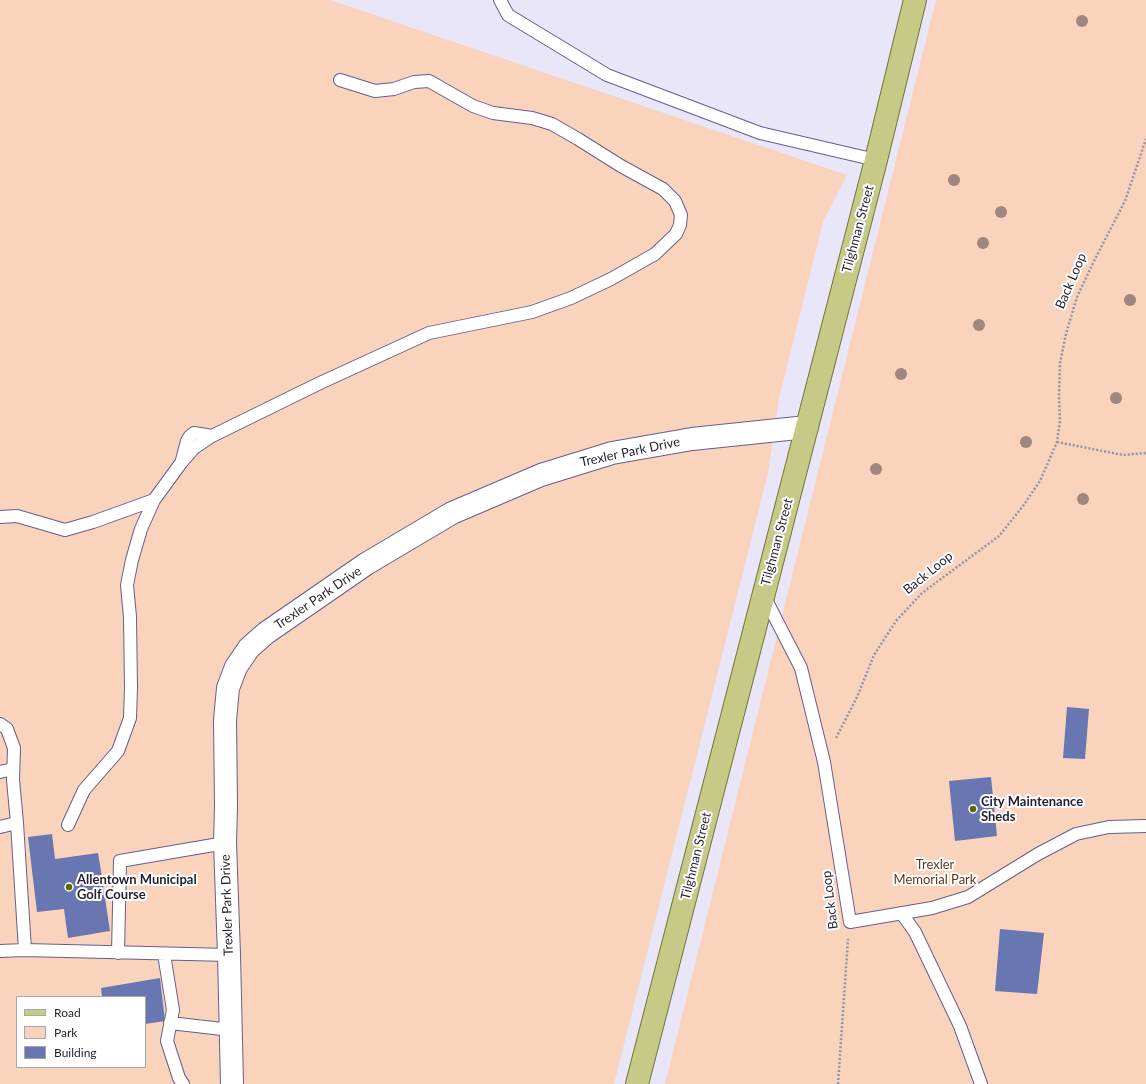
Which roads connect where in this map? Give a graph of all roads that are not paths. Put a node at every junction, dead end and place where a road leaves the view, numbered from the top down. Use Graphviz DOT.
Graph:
graph roads {
  1 [pos="500,0"];
  2 [pos="915,0"];
  3 [pos="340,80"];
  4 [pos="876,160"];
  5 [pos="807,427"];
  6 [pos="154,500"];
  7 [pos="0,517"];
  8 [pos="763,595"];
  9 [pos="0,724"];
  10 [pos="13,769"];
  11 [pos="0,772"];
  12 [pos="17,823"];
  13 [pos="68,825"];
  14 [pos="1146,826"];
  15 [pos="0,827"];
  16 [pos="225,843"];
  17 [pos="902,914"];
  18 [pos="25,950"];
  19 [pos="0,951"];
  20 [pos="118,953"];
  21 [pos="164,954"];
  22 [pos="229,955"];
  23 [pos="170,1023"];
  24 [pos="231,1030"];
  25 [pos="183,1084"];
  26 [pos="232,1084"];
  27 [pos="637,1084"];
  28 [pos="982,1084"];
  1 -- 4 [label="lane"];
  2 -- 4 [label="main road, Tilghman Street"];
  3 -- 6 [label="lane"];
  4 -- 5 [label="main road, Tilghman Street"];
  5 -- 8 [label="main road, Tilghman Street"];
  5 -- 16 [label="street, Trexler Park Drive"];
  6 -- 7 [label="lane"];
  6 -- 13 [label="lane"];
  8 -- 17 [label="lane, Back Loop"];
  8 -- 27 [label="main road, Tilghman Street"];
  9 -- 10 [label="lane"];
  10 -- 11 [label="lane"];
  10 -- 12 [label="lane"];
  12 -- 15 [label="lane"];
  12 -- 18 [label="lane"];
  14 -- 17 [label="lane"];
  16 -- 20 [label="lane"];
  16 -- 22 [label="street, Trexler Park Drive"];
  17 -- 28 [label="lane"];
  18 -- 19 [label="lane"];
  18 -- 20 [label="lane"];
  20 -- 21 [label="lane"];
  21 -- 22 [label="lane"];
  21 -- 23 [label="lane"];
  22 -- 24 [label="street, Trexler Park Drive"];
  23 -- 24 [label="lane"];
  23 -- 25 [label="lane"];
  24 -- 26 [label="street, Trexler Park Drive"];
}
